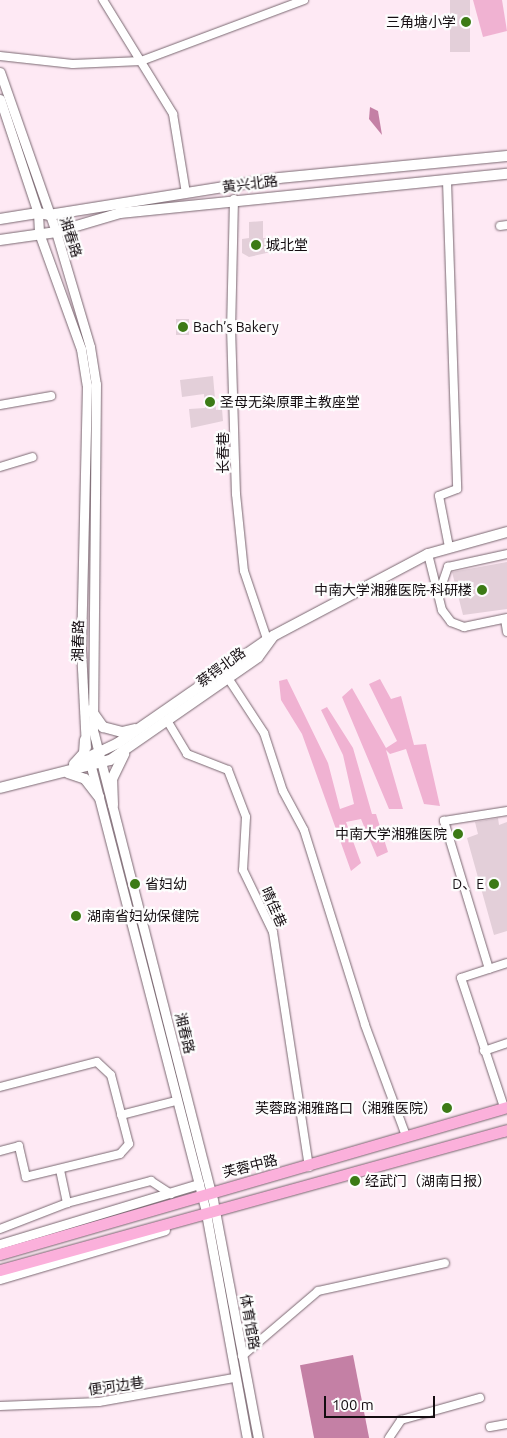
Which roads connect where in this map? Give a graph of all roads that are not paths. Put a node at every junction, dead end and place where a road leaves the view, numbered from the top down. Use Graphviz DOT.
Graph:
graph roads {
  1 [pos="103,0"];
  2 [pos="304,0"];
  3 [pos="0,56"];
  4 [pos="141,61"];
  5 [pos="0,72"];
  6 [pos="0,99"];
  7 [pos="507,156"];
  8 [pos="507,174"];
  9 [pos="447,181"];
  10 [pos="186,193"];
  11 [pos="234,200"];
  12 [pos="38,212"];
  13 [pos="49,215"];
  14 [pos="0,219"];
  15 [pos="56,232"];
  16 [pos="39,233"];
  17 [pos="0,240"];
  18 [pos="51,396"];
  19 [pos="0,405"];
  20 [pos="33,457"];
  21 [pos="0,467"];
  22 [pos="507,532"];
  23 [pos="449,547"];
  24 [pos="428,554"];
  25 [pos="507,554"];
  26 [pos="438,594"];
  27 [pos="506,618"];
  28 [pos="507,632"];
  29 [pos="267,641"];
  30 [pos="228,678"];
  31 [pos="91,710"];
  32 [pos="168,722"];
  33 [pos="145,725"];
  34 [pos="85,740"];
  35 [pos="126,751"];
  36 [pos="100,758"];
  37 [pos="90,762"];
  38 [pos="70,769"];
  39 [pos="0,782"];
  40 [pos="0,788"];
  41 [pos="99,797"];
  42 [pos="113,805"];
  43 [pos="507,811"];
  44 [pos="507,963"];
  45 [pos="489,969"];
  46 [pos="507,1043"];
  47 [pos="484,1051"];
  48 [pos="0,1087"];
  49 [pos="176,1101"];
  50 [pos="506,1107"];
  51 [pos="121,1115"];
  52 [pos="507,1130"];
  53 [pos="406,1136"];
  54 [pos="0,1151"];
  55 [pos="309,1167"];
  56 [pos="60,1170"];
  57 [pos="204,1190"];
  58 [pos="171,1194"];
  59 [pos="188,1197"];
  60 [pos="67,1203"];
  61 [pos="210,1213"];
  62 [pos="0,1229"];
  63 [pos="0,1244"];
  64 [pos="0,1254"];
  65 [pos="445,1263"];
  66 [pos="0,1270"];
  67 [pos="0,1278"];
  68 [pos="242,1356"];
  69 [pos="234,1378"];
  70 [pos="480,1398"];
  71 [pos="0,1406"];
  72 [pos="507,1424"];
  73 [pos="490,1427"];
  74 [pos="247,1438"];
  75 [pos="258,1438"];
  76 [pos="389,1438"];
  1 -- 4 [label="street"];
  2 -- 4 [label="street"];
  3 -- 4 [label="street"];
  4 -- 10 [label="street"];
  5 -- 13 [label="street, 湘春路"];
  6 -- 12 [label="street, 湘春路"];
  7 -- 10 [label="main road, 黄兴北路"];
  8 -- 9 [label="main road, 黄兴北路"];
  9 -- 11 [label="main road, 黄兴北路"];
  9 -- 23 [label="street"];
  10 -- 13 [label="main road, 黄兴北路"];
  11 -- 15 [label="main road, 黄兴北路"];
  11 -- 29 [label="street, 长春巷"];
  12 -- 13 [label="main road, 黄兴北路"];
  12 -- 14 [label="main road, 黄兴北路"];
  12 -- 16 [label="street, 湘春路"];
  13 -- 15 [label="street, 湘春路"];
  15 -- 16 [label="main road, 黄兴北路"];
  15 -- 31 [label="street, 湘春路"];
  16 -- 17 [label="main road, 黄兴北路"];
  16 -- 34 [label="street, 湘春路"];
  18 -- 19 [label="street"];
  20 -- 21 [label="street"];
  22 -- 23 [label="main road, 蔡锷北路"];
  23 -- 24 [label="main road, 蔡锷北路"];
  24 -- 26 [label="street"];
  24 -- 29 [label="main road, 蔡锷北路"];
  25 -- 26 [label="street"];
  26 -- 27 [label="street"];
  27 -- 28 [label="street"];
  29 -- 30 [label="main road, 蔡锷北路"];
  29 -- 33 [label="main road, 蔡锷北路"];
  30 -- 32 [label="main road, 蔡锷北路"];
  30 -- 53 [label="street"];
  31 -- 33 [label="main road"];
  31 -- 36 [label="street, 湘春路"];
  32 -- 35 [label="main road, 蔡锷北路"];
  32 -- 55 [label="street, 晴佳巷"];
  33 -- 36 [label="main road, 蔡锷北路"];
  34 -- 37 [label="street, 湘春路"];
  34 -- 38 [label="main road"];
  35 -- 36 [label="main road, 蔡锷北路"];
  35 -- 42 [label="main road"];
  36 -- 37 [label="main road, 蔡锷北路"];
  36 -- 42 [label="street, 湘春路"];
  37 -- 38 [label="main road, 蔡锷北路"];
  37 -- 41 [label="street, 湘春路"];
  38 -- 39 [label="main road, 蔡锷北路"];
  38 -- 40 [label="main road, 蔡锷北路"];
  38 -- 41 [label="main road"];
  41 -- 49 [label="street, 湘春路"];
  42 -- 57 [label="street, 湘春路"];
  43 -- 45 [label="street"];
  44 -- 45 [label="street"];
  45 -- 47 [label="street"];
  46 -- 47 [label="street"];
  47 -- 50 [label="street"];
  48 -- 51 [label="street"];
  49 -- 51 [label="street"];
  49 -- 57 [label="street, 湘春路"];
  50 -- 53 [label="main road, 芙蓉中路"];
  51 -- 56 [label="street"];
  52 -- 61 [label="main road"];
  53 -- 55 [label="main road, 芙蓉中路"];
  54 -- 56 [label="street"];
  55 -- 57 [label="main road, 芙蓉中路"];
  56 -- 60 [label="street"];
  57 -- 58 [label="street"];
  57 -- 59 [label="main road, 芙蓉中路"];
  57 -- 61 [label="street, 湘春路"];
  58 -- 59 [label="main road"];
  58 -- 60 [label="street"];
  58 -- 63 [label="street"];
  59 -- 64 [label="main road, 芙蓉中路"];
  60 -- 62 [label="street"];
  61 -- 66 [label="main road"];
  61 -- 67 [label="street"];
  61 -- 68 [label="street, 体育馆路"];
  61 -- 69 [label="street, 体育馆路"];
  65 -- 68 [label="street"];
  68 -- 75 [label="street, 体育馆路"];
  69 -- 71 [label="street, 便河边巷"];
  69 -- 74 [label="street, 体育馆路"];
  70 -- 76 [label="street"];
  72 -- 73 [label="street"];
}
